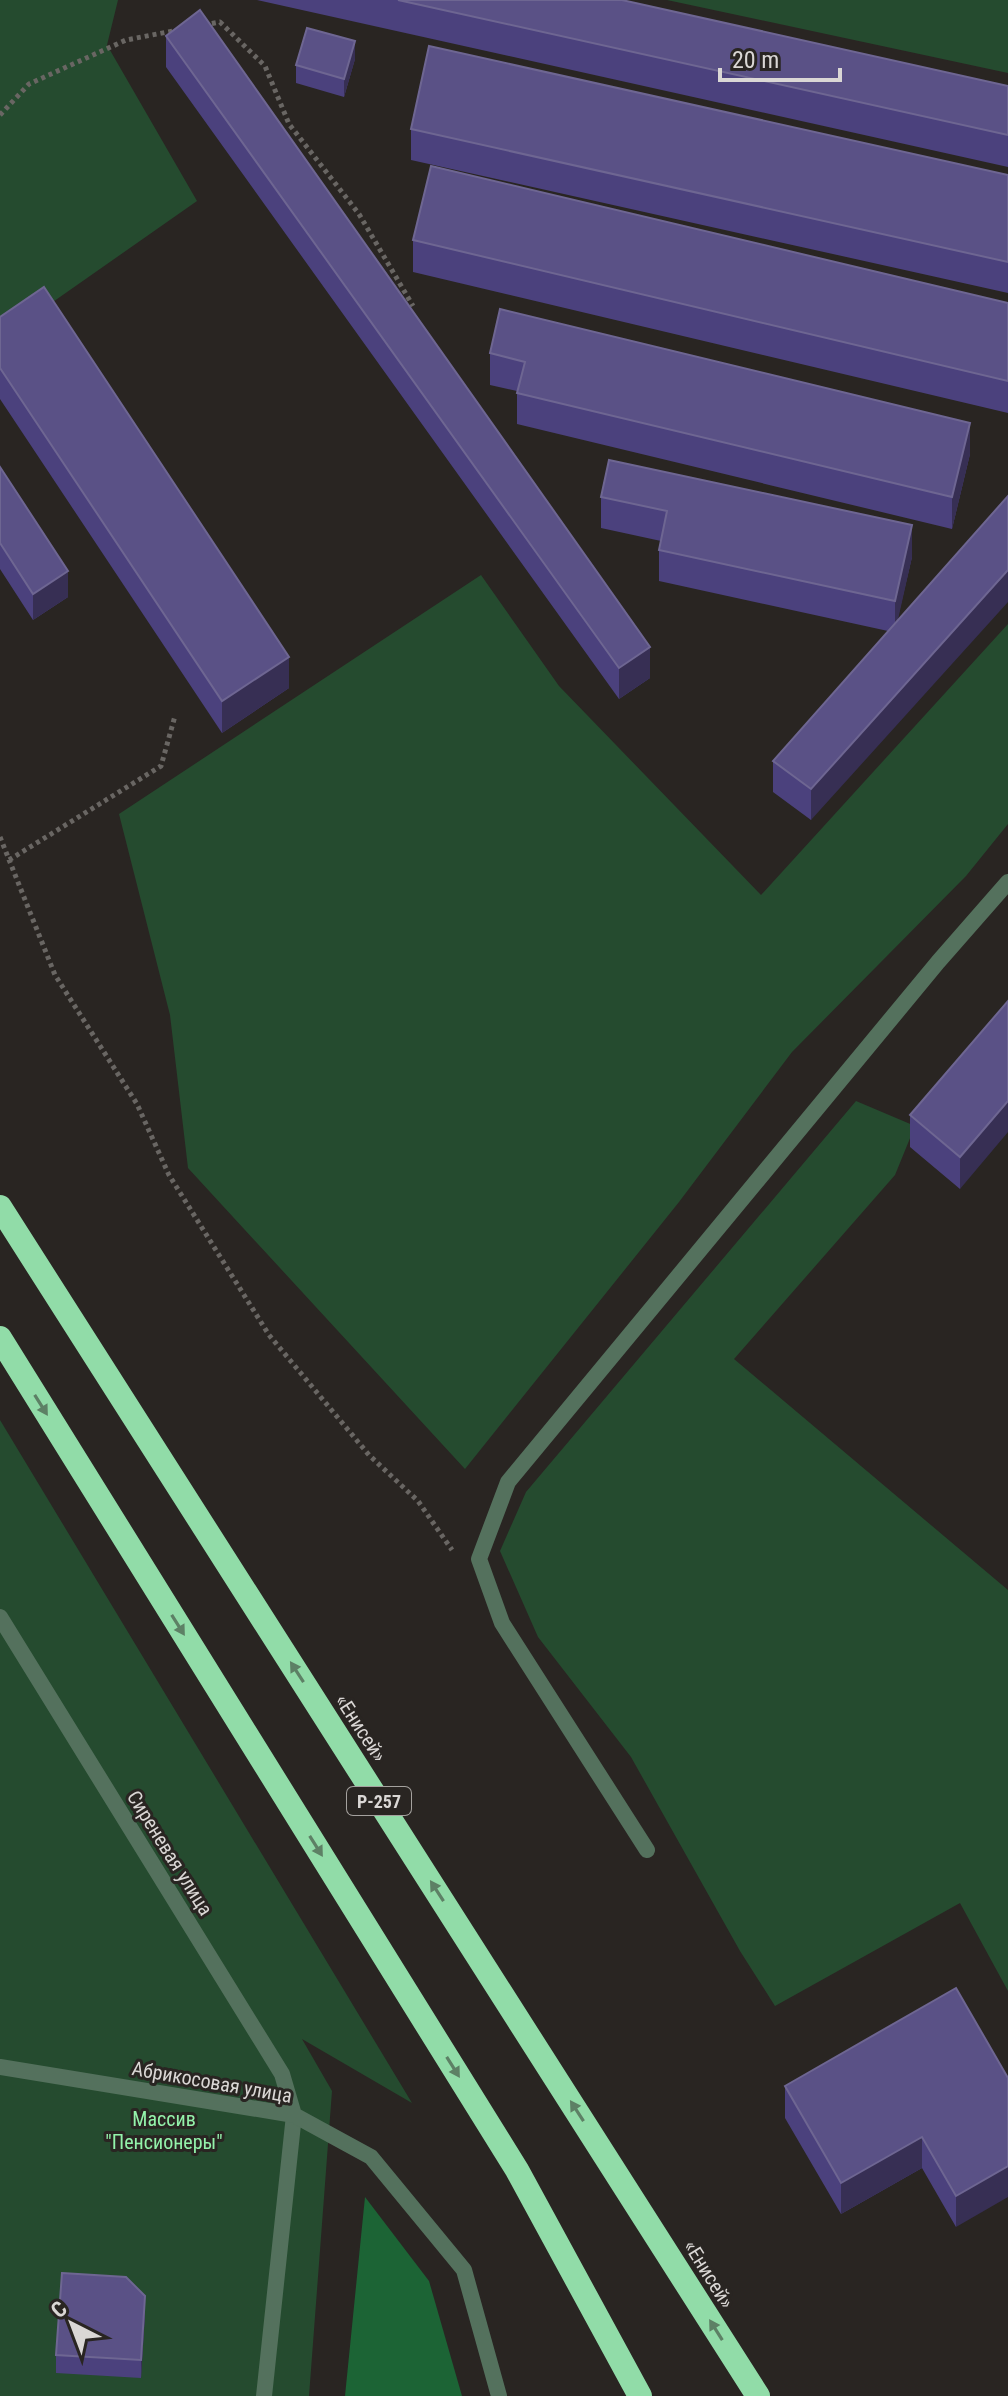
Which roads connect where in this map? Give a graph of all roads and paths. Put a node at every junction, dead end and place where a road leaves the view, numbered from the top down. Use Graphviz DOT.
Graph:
graph roads {
  1 [pos="0,115"];
  2 [pos="413,306"];
  3 [pos="175,716"];
  4 [pos="0,837"];
  5 [pos="9,860"];
  6 [pos="1008,882"];
  7 [pos="0,1207"];
  8 [pos="0,1338"];
  9 [pos="460,1562"];
  10 [pos="0,1617"];
  11 [pos="647,1850"];
  12 [pos="0,2067"];
  13 [pos="294,2115"];
  14 [pos="568,2264"];
  15 [pos="264,2396"];
  16 [pos="499,2396"];
  17 [pos="626,2396"];
  18 [pos="640,2396"];
  19 [pos="758,2396"];
  1 -- 2 [label="path"];
  3 -- 5 [label="path"];
  4 -- 5 [label="path"];
  5 -- 9 [label="path"];
  6 -- 11 [label="street"];
  19 -- 7 [label="highway, «Енисей» / Р-257, one-way"];
  8 -- 14 [label="highway, one-way"];
  10 -- 13 [label="street, Сиреневая улица"];
  12 -- 13 [label="street, Абрикосовая улица"];
  13 -- 15 [label="street"];
  13 -- 16 [label="street, Абрикосовая улица"];
  14 -- 17 [label="highway"];
  14 -- 18 [label="highway"];
}
